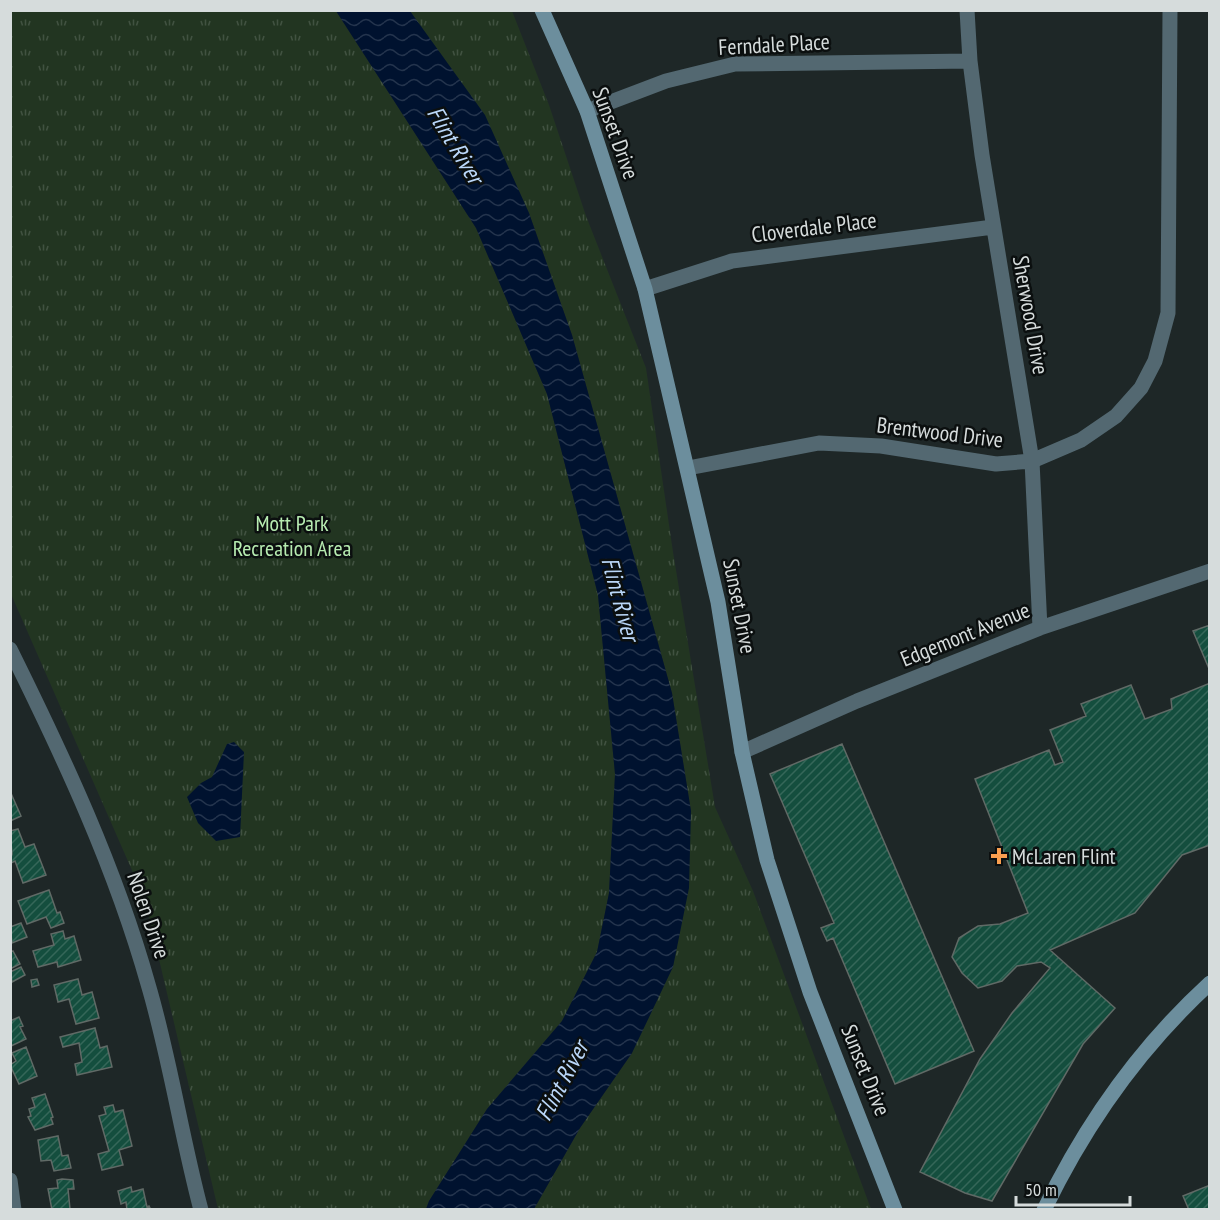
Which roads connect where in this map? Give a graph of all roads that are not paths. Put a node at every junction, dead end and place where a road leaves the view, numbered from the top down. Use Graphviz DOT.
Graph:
graph roads {
  1 [pos="542,10"];
  2 [pos="967,10"];
  3 [pos="1170,10"];
  4 [pos="970,61"];
  5 [pos="587,111"];
  6 [pos="993,227"];
  7 [pos="645,289"];
  8 [pos="1032,461"];
  9 [pos="688,468"];
  10 [pos="1209,571"];
  11 [pos="1040,628"];
  12 [pos="10,649"];
  13 [pos="742,752"];
  14 [pos="1209,983"];
  15 [pos="10,1180"];
  16 [pos="14,1209"];
  17 [pos="201,1209"];
  18 [pos="895,1209"];
  19 [pos="1044,1209"];
  1 -- 5 [label="street, Sunset Drive"];
  2 -- 4 [label="street, Sherwood Drive"];
  3 -- 8 [label="street, Brentwood Drive"];
  4 -- 5 [label="street, Ferndale Place"];
  4 -- 6 [label="street, Sherwood Drive"];
  5 -- 7 [label="street, Sunset Drive"];
  6 -- 7 [label="street, Cloverdale Place"];
  6 -- 8 [label="street, Sherwood Drive"];
  7 -- 9 [label="street, Sunset Drive"];
  8 -- 9 [label="street, Brentwood Drive"];
  8 -- 11 [label="street, Sherwood Drive"];
  9 -- 13 [label="street, Sunset Drive"];
  10 -- 11 [label="street, Edgemont Avenue"];
  11 -- 13 [label="street, Edgemont Avenue"];
  12 -- 17 [label="street, Nolen Drive"];
  13 -- 18 [label="street, Sunset Drive"];
  14 -- 19 [label="street"];
  15 -- 16 [label="street"];
}
